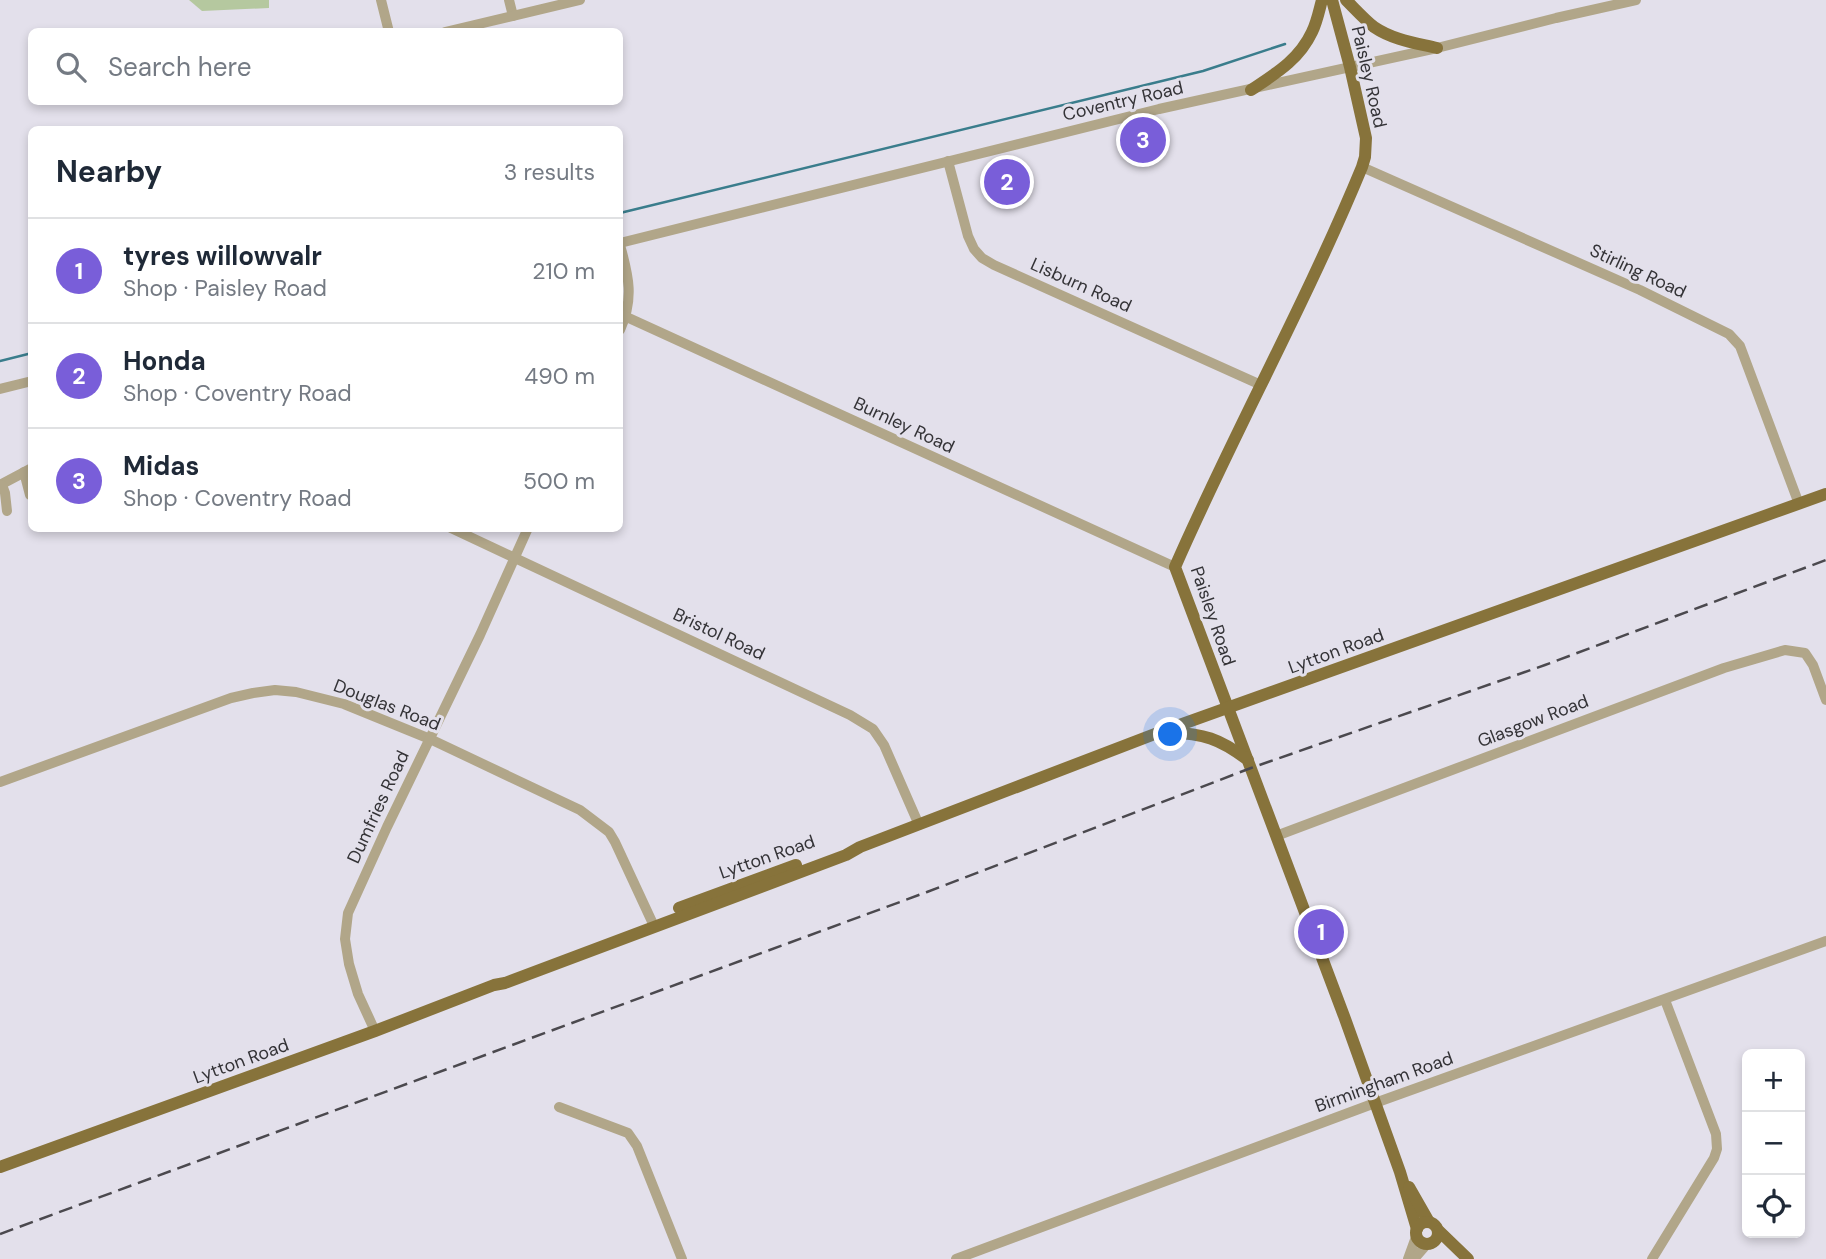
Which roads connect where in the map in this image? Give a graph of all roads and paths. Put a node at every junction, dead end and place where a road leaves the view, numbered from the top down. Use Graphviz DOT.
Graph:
graph roads {
  1 [pos="381,0"];
  2 [pos="509,0"];
  3 [pos="580,0"];
  4 [pos="1322,0"];
  5 [pos="1332,0"];
  6 [pos="1346,0"];
  7 [pos="1636,0"];
  8 [pos="513,16"];
  9 [pos="388,28"];
  10 [pos="462,28"];
  11 [pos="1437,48"];
  12 [pos="1350,67"];
  13 [pos="1251,90"];
  14 [pos="948,161"];
  15 [pos="1363,167"];
  16 [pos="623,243"];
  17 [pos="623,254"];
  18 [pos="623,315"];
  19 [pos="28,382"];
  20 [pos="1261,385"];
  21 [pos="0,389"];
  22 [pos="28,470"];
  23 [pos="1,485"];
  24 [pos="1826,494"];
  25 [pos="1799,504"];
  26 [pos="7,511"];
  27 [pos="459,532"];
  28 [pos="526,532"];
  29 [pos="514,558"];
  30 [pos="1175,567"];
  31 [pos="1826,700"];
  32 [pos="1227,709"];
  33 [pos="1160,732"];
  34 [pos="430,739"];
  35 [pos="1248,760"];
  36 [pos="0,782"];
  37 [pos="919,825"];
  38 [pos="1276,836"];
  39 [pos="652,922"];
  40 [pos="1826,941"];
  41 [pos="1665,1000"];
  42 [pos="375,1031"];
  43 [pos="1376,1103"];
  44 [pos="559,1107"];
  45 [pos="0,1167"];
  46 [pos="1399,1172"];
  47 [pos="1434,1226"];
  48 [pos="1423,1238"];
  49 [pos="682,1259"];
  50 [pos="956,1259"];
  51 [pos="1408,1259"];
  52 [pos="1414,1259"];
  53 [pos="1652,1259"];
  1 -- 9 [label="street"];
  2 -- 8 [label="street"];
  3 -- 8 [label="street"];
  4 -- 13 [label="main road"];
  5 -- 12 [label="main road, Paisley Road"];
  6 -- 11 [label="main road"];
  7 -- 11 [label="street, Coventry Road"];
  8 -- 10 [label="street"];
  11 -- 12 [label="street, Coventry Road"];
  12 -- 13 [label="street, Coventry Road"];
  12 -- 15 [label="main road, Paisley Road"];
  13 -- 14 [label="street, Coventry Road"];
  14 -- 16 [label="street, Coventry Road"];
  14 -- 20 [label="street, Lisburn Road"];
  15 -- 20 [label="main road, Paisley Road"];
  15 -- 25 [label="street, Stirling Road"];
  17 -- 18 [label="street"];
  18 -- 30 [label="street, Burnley Road"];
  19 -- 21 [label="street"];
  20 -- 30 [label="main road, Paisley Road"];
  22 -- 23 [label="street"];
  23 -- 26 [label="street"];
  24 -- 25 [label="main road, Lytton Road"];
  25 -- 32 [label="main road, Lytton Road"];
  27 -- 29 [label="street, Bristol Road"];
  28 -- 29 [label="street, Dumfries Road"];
  29 -- 34 [label="street, Dumfries Road"];
  29 -- 37 [label="street, Bristol Road"];
  30 -- 32 [label="main road, Paisley Road"];
  31 -- 38 [label="street, Glasgow Road"];
  32 -- 33 [label="main road, Lytton Road"];
  32 -- 35 [label="main road, Paisley Road"];
  33 -- 35 [label="main road"];
  33 -- 37 [label="main road, Lytton Road"];
  34 -- 36 [label="street, Douglas Road"];
  34 -- 39 [label="street, Douglas Road"];
  34 -- 42 [label="street, Dumfries Road"];
  35 -- 38 [label="main road, Paisley Road"];
  37 -- 39 [label="main road, Lytton Road"];
  38 -- 43 [label="main road, Paisley Road"];
  39 -- 42 [label="main road, Lytton Road"];
  40 -- 41 [label="street, Birmingham Road"];
  41 -- 43 [label="street, Birmingham Road"];
  41 -- 53 [label="street"];
  42 -- 45 [label="main road, Lytton Road"];
  43 -- 46 [label="main road, Paisley Road"];
  43 -- 50 [label="street, Birmingham Road"];
  44 -- 49 [label="street"];
  46 -- 47 [label="main road, Paisley Road"];
  46 -- 48 [label="main road, Paisley Road"];
  47 -- 48 [label="main road"];
  47 -- 48 [label="main road"];
  47 -- 48 [label="main road, Paisley Road"];
  48 -- 51 [label="street"];
  48 -- 52 [label="street"];
}
